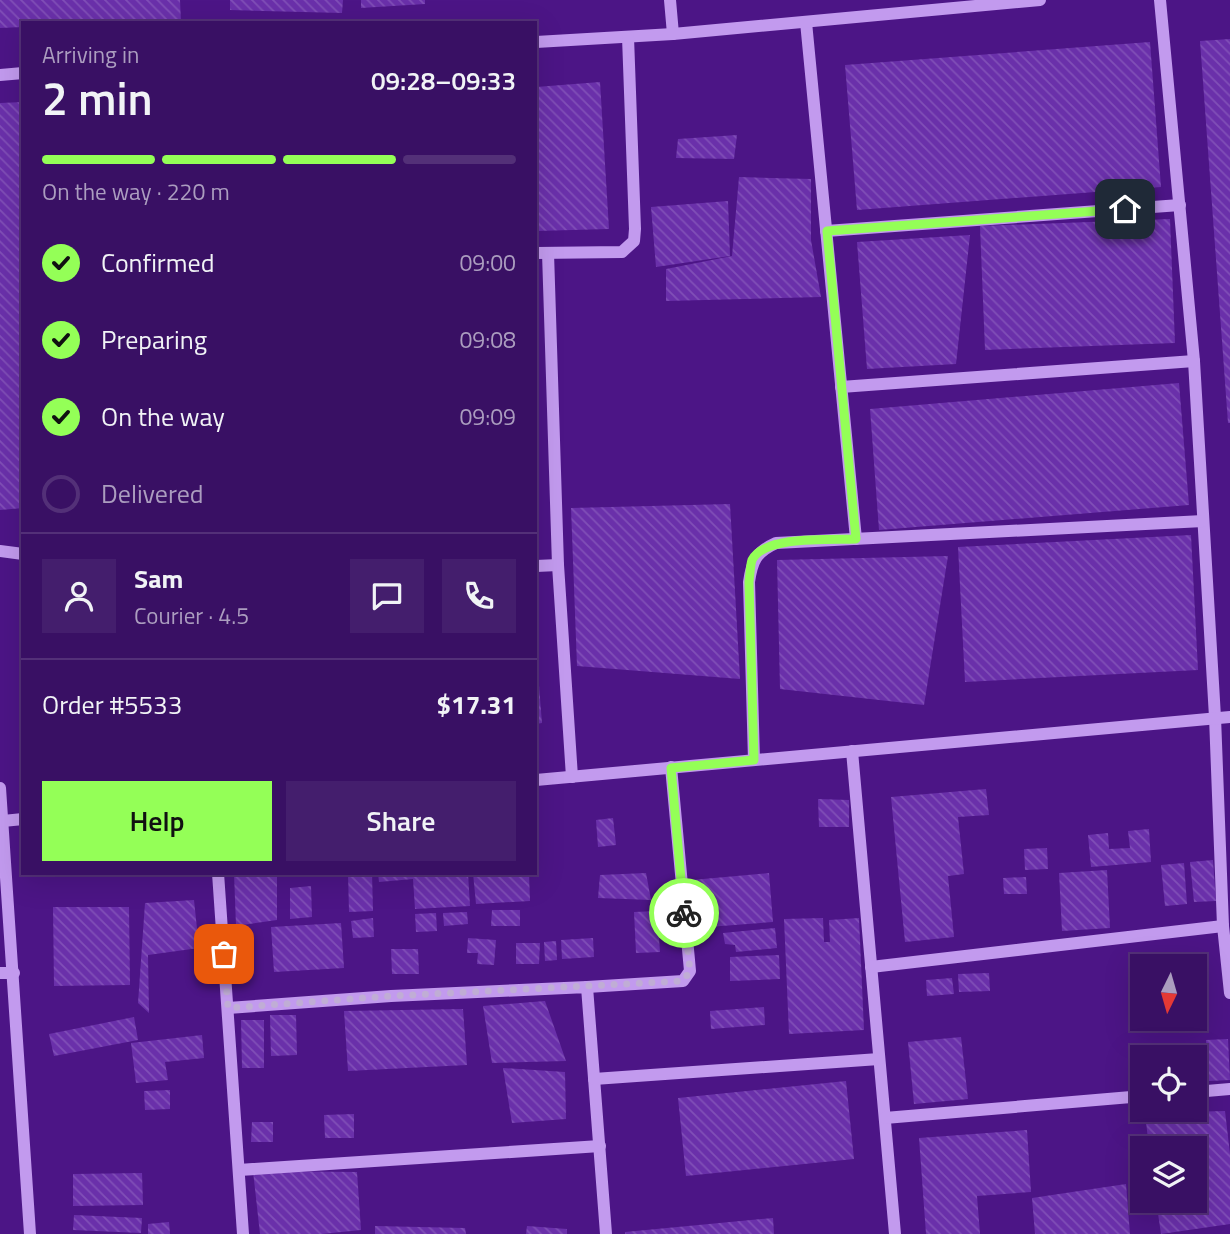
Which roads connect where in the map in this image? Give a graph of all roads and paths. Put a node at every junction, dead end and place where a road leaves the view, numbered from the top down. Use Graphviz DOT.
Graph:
graph roads {
  1 [pos="670,0"];
  2 [pos="1040,0"];
  3 [pos="1160,0"];
  4 [pos="806,22"];
  5 [pos="673,34"];
  6 [pos="628,37"];
  7 [pos="537,42"];
  8 [pos="21,73"];
  9 [pos="0,75"];
  10 [pos="1180,205"];
  11 [pos="827,231"];
  12 [pos="542,253"];
  13 [pos="1194,361"];
  14 [pos="841,387"];
  15 [pos="1203,521"];
  16 [pos="856,539"];
  17 [pos="0,551"];
  18 [pos="21,554"];
  19 [pos="558,565"];
  20 [pos="537,566"];
  21 [pos="1215,717"];
  22 [pos="1230,717"];
  23 [pos="852,751"];
  24 [pos="754,760"];
  25 [pos="671,768"];
  26 [pos="572,777"];
  27 [pos="537,780"];
  28 [pos="0,788"];
  29 [pos="21,819"];
  30 [pos="3,821"];
  31 [pos="218,875"];
  32 [pos="1223,926"];
  33 [pos="871,967"];
  34 [pos="14,973"];
  35 [pos="0,974"];
  36 [pos="587,987"];
  37 [pos="1230,993"];
  38 [pos="228,1008"];
  39 [pos="879,1059"];
  40 [pos="594,1079"];
  41 [pos="1230,1089"];
  42 [pos="1207,1091"];
  43 [pos="1130,1097"];
  44 [pos="885,1118"];
  45 [pos="600,1146"];
  46 [pos="239,1170"];
  47 [pos="30,1234"];
  48 [pos="243,1234"];
  49 [pos="606,1234"];
  50 [pos="895,1234"];
  1 -- 5 [label="street"];
  2 -- 4 [label="street"];
  3 -- 10 [label="street"];
  4 -- 5 [label="street"];
  4 -- 11 [label="street"];
  5 -- 6 [label="street"];
  6 -- 7 [label="street"];
  6 -- 12 [label="street"];
  8 -- 9 [label="street"];
  10 -- 11 [label="street"];
  10 -- 13 [label="street"];
  11 -- 14 [label="street"];
  12 -- 19 [label="street"];
  13 -- 14 [label="street"];
  13 -- 15 [label="street"];
  14 -- 16 [label="street"];
  15 -- 16 [label="street"];
  15 -- 21 [label="street"];
  16 -- 24 [label="street"];
  17 -- 18 [label="street"];
  19 -- 20 [label="street"];
  19 -- 26 [label="street"];
  21 -- 22 [label="street"];
  21 -- 23 [label="street"];
  21 -- 32 [label="street"];
  23 -- 24 [label="street"];
  23 -- 33 [label="street"];
  24 -- 25 [label="street"];
  25 -- 26 [label="street"];
  25 -- 36 [label="street"];
  26 -- 27 [label="street"];
  28 -- 30 [label="street"];
  29 -- 30 [label="street"];
  30 -- 34 [label="street"];
  31 -- 38 [label="street"];
  32 -- 33 [label="street"];
  32 -- 37 [label="street"];
  33 -- 39 [label="street"];
  34 -- 35 [label="street"];
  34 -- 47 [label="street"];
  36 -- 38 [label="street"];
  36 -- 40 [label="street"];
  38 -- 46 [label="street"];
  39 -- 40 [label="street"];
  39 -- 44 [label="street"];
  40 -- 45 [label="street"];
  41 -- 42 [label="street"];
  43 -- 44 [label="street"];
  44 -- 50 [label="street"];
  45 -- 46 [label="street"];
  45 -- 49 [label="street"];
  46 -- 48 [label="street"];
}
